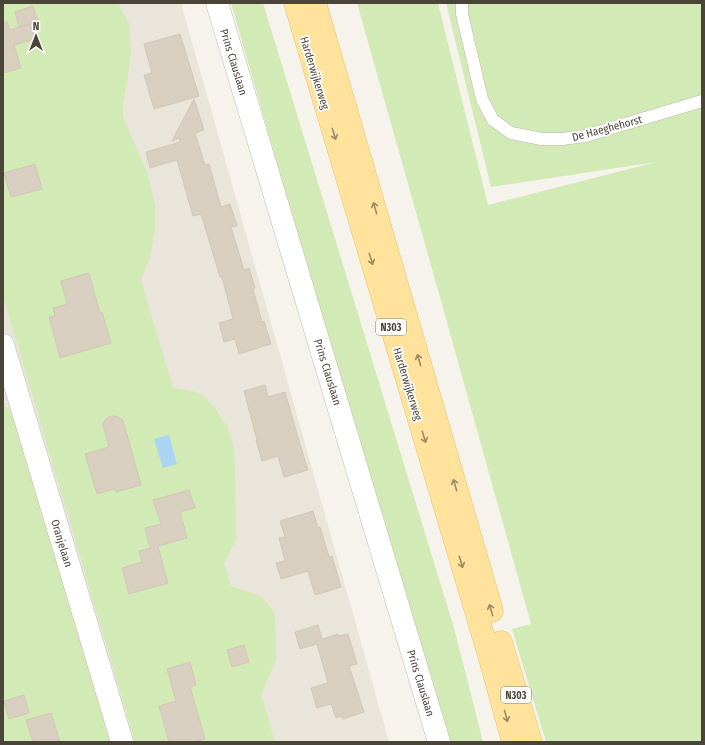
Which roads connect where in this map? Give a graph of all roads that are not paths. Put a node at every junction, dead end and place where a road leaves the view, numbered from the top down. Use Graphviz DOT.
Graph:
graph roads {
  1 [pos="217,3"];
  2 [pos="295,3"];
  3 [pos="315,3"];
  4 [pos="462,3"];
  5 [pos="702,101"];
  6 [pos="3,344"];
  7 [pos="9,388"];
  8 [pos="122,742"];
  9 [pos="439,742"];
  10 [pos="513,742"];
  11 [pos="531,742"];
  1 -- 9 [label="street, Prins Clauslaan"];
  2 -- 10 [label="main road, Harderwijkerweg / N303, one-way"];
  11 -- 3 [label="main road, Harderwijkerweg / N303, one-way"];
  4 -- 5 [label="lane, De Haeghehorst"];
  6 -- 7 [label="street, Oranjelaan"];
  7 -- 8 [label="street, Oranjelaan"];
}
